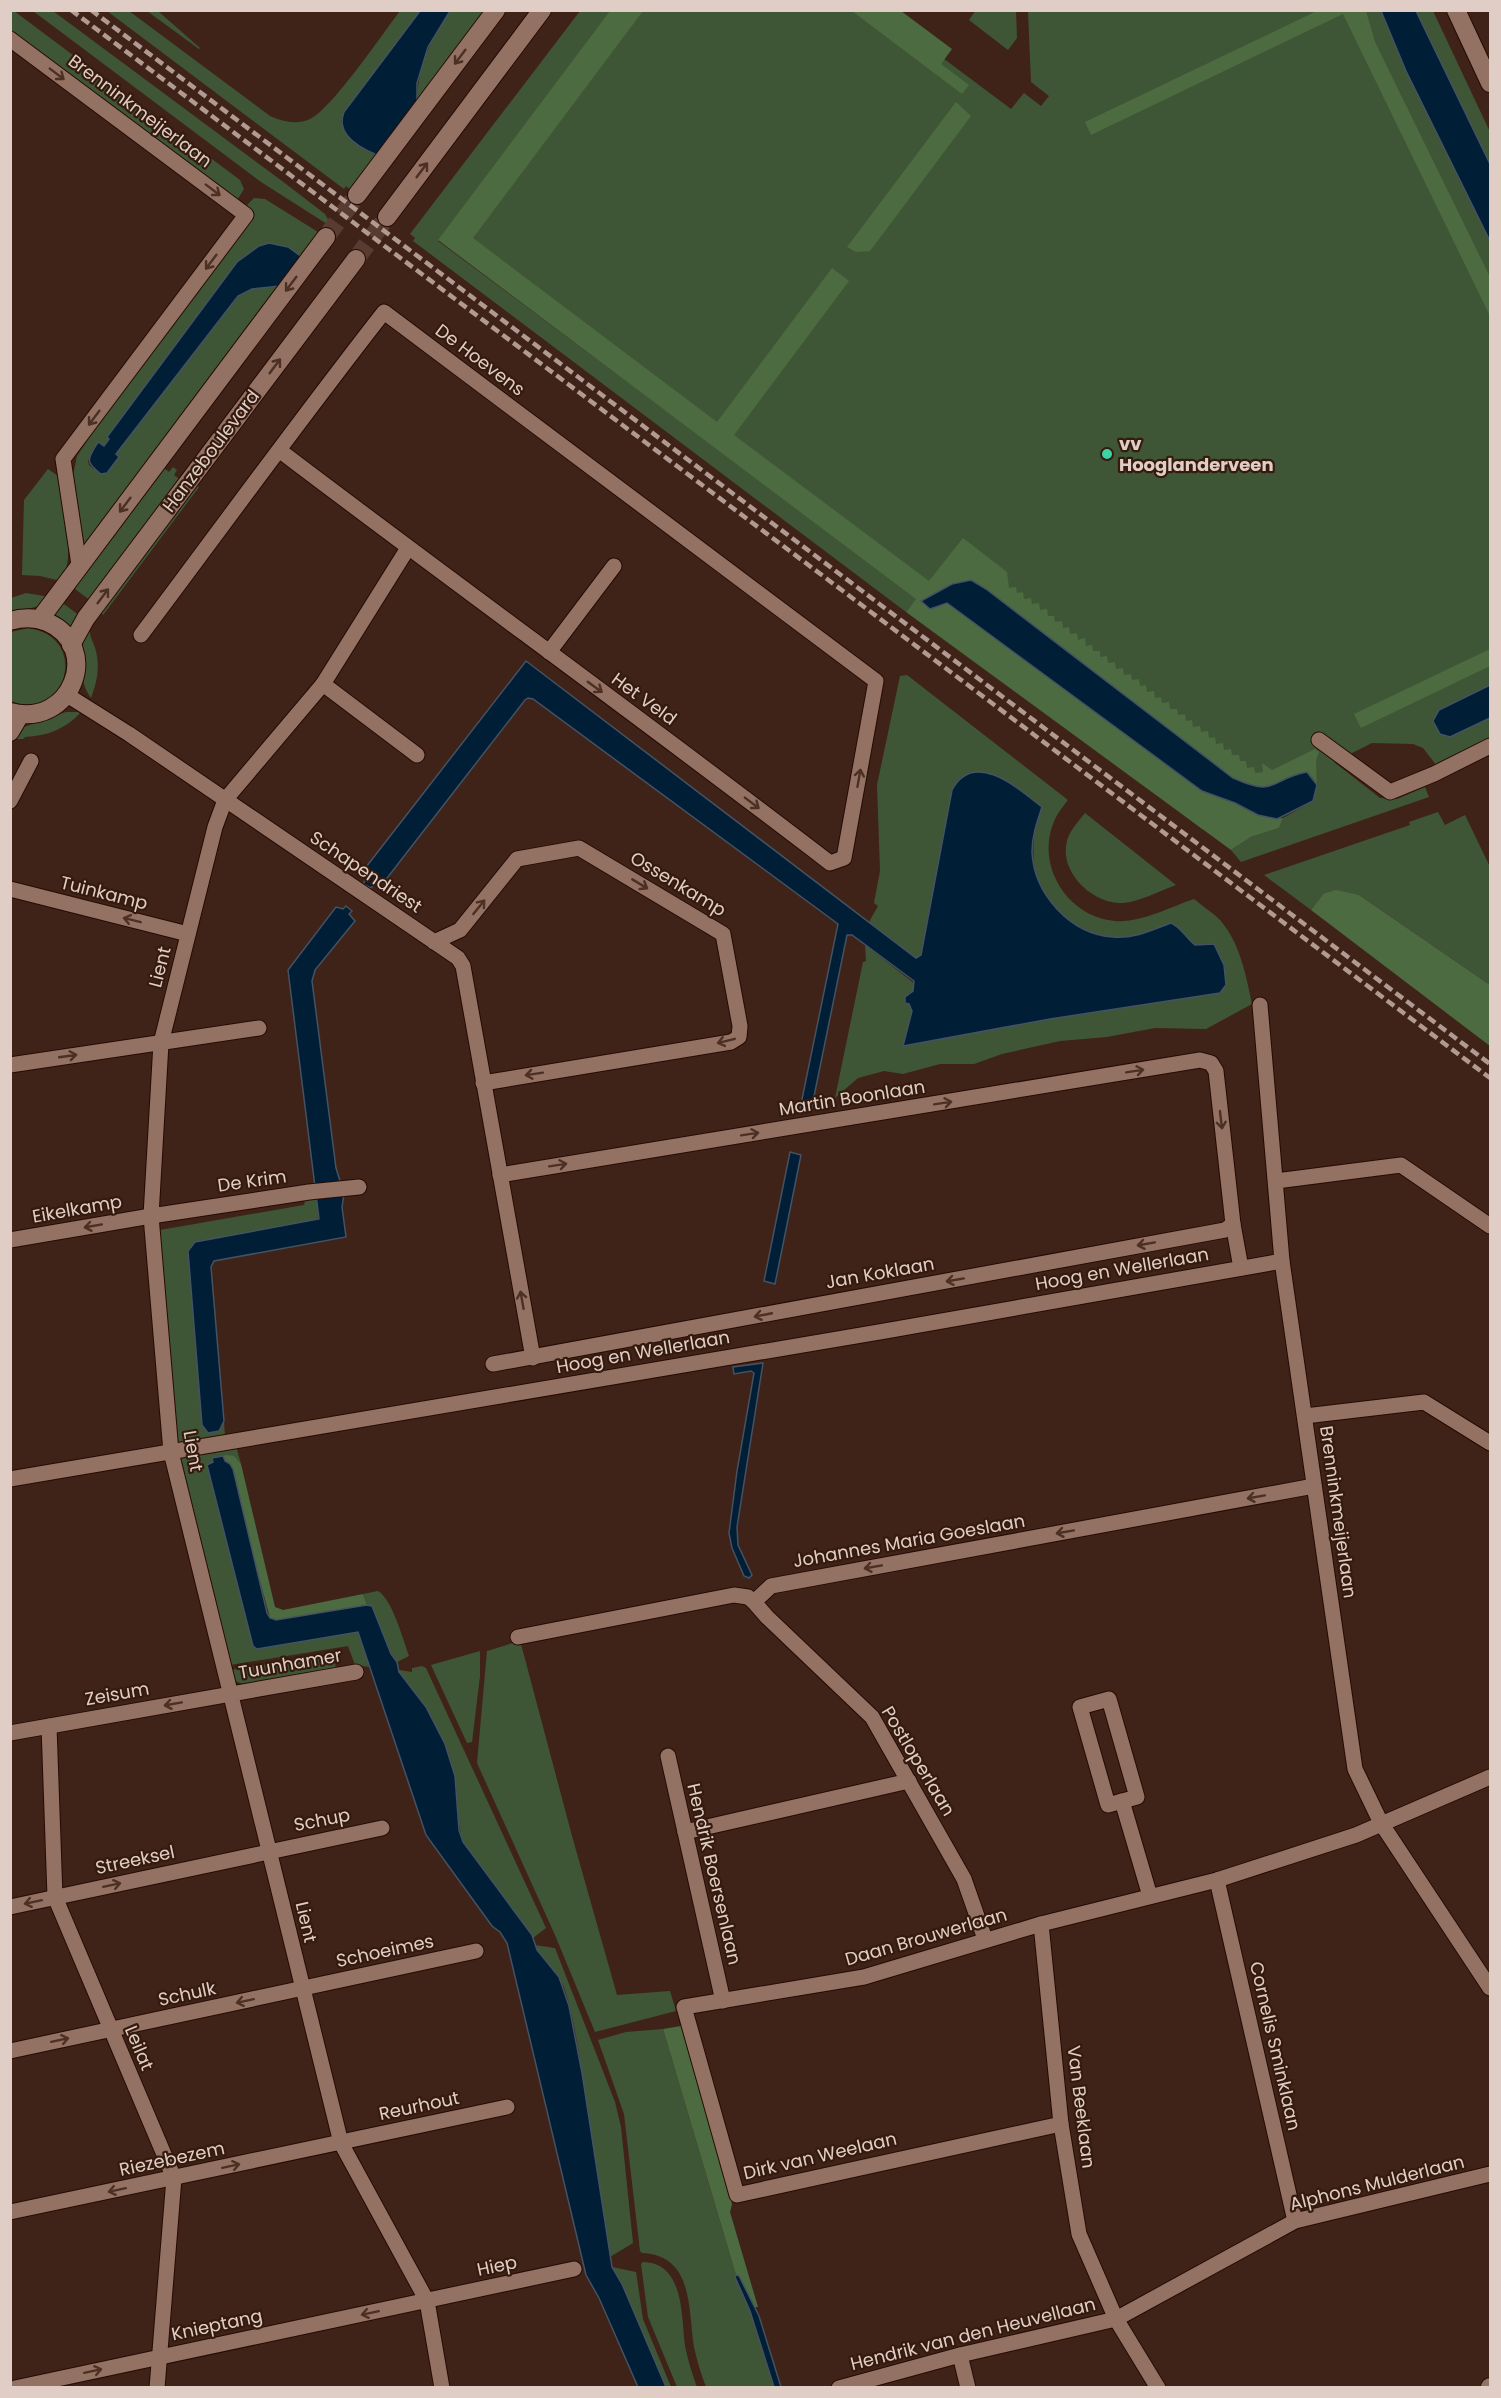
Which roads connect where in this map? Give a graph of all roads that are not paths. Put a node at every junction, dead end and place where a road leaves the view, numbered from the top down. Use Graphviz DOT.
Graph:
graph roads {
  1 [pos="495,10"];
  2 [pos="542,10"];
  3 [pos="1456,10"];
  4 [pos="10,39"];
  5 [pos="1491,83"];
  6 [pos="357,195"];
  7 [pos="387,217"];
  8 [pos="326,237"];
  9 [pos="356,259"];
  10 [pos="279,450"];
  11 [pos="408,548"];
  12 [pos="79,565"];
  13 [pos="614,566"];
  14 [pos="40,619"];
  15 [pos="10,621"];
  16 [pos="141,635"];
  17 [pos="71,645"];
  18 [pos="549,652"];
  19 [pos="876,681"];
  20 [pos="322,684"];
  21 [pos="68,695"];
  22 [pos="15,714"];
  23 [pos="10,732"];
  24 [pos="1319,740"];
  25 [pos="1491,746"];
  26 [pos="417,755"];
  27 [pos="32,761"];
  28 [pos="225,800"];
  29 [pos="10,801"];
  30 [pos="10,889"];
  31 [pos="188,934"];
  32 [pos="434,942"];
  33 [pos="1260,1005"];
  34 [pos="259,1028"];
  35 [pos="161,1043"];
  36 [pos="10,1065"];
  37 [pos="483,1083"];
  38 [pos="500,1175"];
  39 [pos="1276,1181"];
  40 [pos="353,1187"];
  41 [pos="151,1216"];
  42 [pos="1233,1224"];
  43 [pos="1491,1226"];
  44 [pos="10,1240"];
  45 [pos="1282,1261"];
  46 [pos="1241,1268"];
  47 [pos="533,1358"];
  48 [pos="493,1364"];
  49 [pos="1305,1416"];
  50 [pos="1491,1443"];
  51 [pos="171,1452"];
  52 [pos="10,1479"];
  53 [pos="1314,1486"];
  54 [pos="754,1602"];
  55 [pos="518,1637"];
  56 [pos="356,1672"];
  57 [pos="231,1694"];
  58 [pos="50,1726"];
  59 [pos="10,1733"];
  60 [pos="668,1756"];
  61 [pos="1491,1777"];
  62 [pos="909,1781"];
  63 [pos="1122,1801"];
  64 [pos="1381,1823"];
  65 [pos="382,1828"];
  66 [pos="685,1832"];
  67 [pos="269,1851"];
  68 [pos="1216,1880"];
  69 [pos="1150,1896"];
  70 [pos="55,1897"];
  71 [pos="10,1907"];
  72 [pos="1041,1924"];
  73 [pos="985,1940"];
  74 [pos="476,1951"];
  75 [pos="1489,1983"];
  76 [pos="302,1989"];
  77 [pos="723,2001"];
  78 [pos="685,2012"];
  79 [pos="110,2030"];
  80 [pos="10,2051"];
  81 [pos="507,2107"];
  82 [pos="1061,2124"];
  83 [pos="341,2143"];
  84 [pos="1491,2174"];
  85 [pos="174,2178"];
  86 [pos="10,2212"];
  87 [pos="1295,2221"];
  88 [pos="574,2269"];
  89 [pos="428,2301"];
  90 [pos="1116,2319"];
  91 [pos="960,2355"];
  92 [pos="160,2357"];
  93 [pos="15,2388"];
  94 [pos="157,2388"];
  95 [pos="442,2388"];
  96 [pos="839,2388"];
  97 [pos="968,2388"];
  98 [pos="1158,2388"];
  1 -- 6 [label="main road, one-way"];
  7 -- 2 [label="main road, one-way"];
  3 -- 5 [label="main road"];
  4 -- 12 [label="street, Brenninkmeijerlaan, one-way"];
  8 -- 12 [label="main road, Hanzeboulevard, one-way"];
  17 -- 9 [label="main road, Hanzeboulevard, one-way"];
  10 -- 11 [label="street, Het Veld"];
  10 -- 16 [label="street, De Hoevens"];
  10 -- 19 [label="street, De Hoevens"];
  11 -- 18 [label="street, Het Veld"];
  11 -- 20 [label="street, Lient"];
  12 -- 14 [label="main road, Hanzeboulevard"];
  13 -- 18 [label="street"];
  14 -- 15 [label="main road"];
  14 -- 17 [label="main road"];
  17 -- 21 [label="main road"];
  18 -- 19 [label="street, Het Veld, one-way"];
  20 -- 26 [label="street"];
  20 -- 28 [label="street, Lient"];
  21 -- 22 [label="main road"];
  21 -- 28 [label="street, Schapendriest"];
  22 -- 23 [label="main road"];
  24 -- 25 [label="street"];
  27 -- 29 [label="street"];
  28 -- 31 [label="street, Lient"];
  28 -- 32 [label="street, Schapendriest"];
  31 -- 30 [label="street, Tuinkamp, one-way"];
  31 -- 35 [label="street, Lient"];
  32 -- 37 [label="street, Schapendriest"];
  32 -- 37 [label="street, Ossenkamp, one-way"];
  33 -- 39 [label="street, Brenninkmeijerlaan"];
  34 -- 35 [label="street"];
  36 -- 35 [label="street, one-way"];
  35 -- 41 [label="street, Lient"];
  37 -- 38 [label="street, Schapendriest"];
  38 -- 42 [label="street, Martin Boonlaan, one-way"];
  47 -- 38 [label="street, one-way"];
  39 -- 43 [label="street"];
  39 -- 45 [label="street, Brenninkmeijerlaan"];
  40 -- 41 [label="street, De Krim"];
  41 -- 44 [label="street, Eikelkamp, one-way"];
  41 -- 51 [label="street, Lient"];
  42 -- 46 [label="street"];
  42 -- 47 [label="street, Jan Koklaan, one-way"];
  45 -- 46 [label="street, Hoog en Wellerlaan"];
  45 -- 49 [label="street, Brenninkmeijerlaan"];
  46 -- 51 [label="street, Hoog en Wellerlaan"];
  47 -- 48 [label="street, Jan Koklaan"];
  49 -- 50 [label="street"];
  49 -- 53 [label="street, Brenninkmeijerlaan"];
  51 -- 52 [label="street, Hoog en Wellerlaan"];
  51 -- 57 [label="street, Lient"];
  53 -- 54 [label="street, Johannes Maria Goeslaan, one-way"];
  53 -- 64 [label="street, Brenninkmeijerlaan"];
  54 -- 55 [label="street"];
  54 -- 62 [label="street, Postloperlaan"];
  56 -- 57 [label="street, Tuunhamer"];
  57 -- 58 [label="street, Zeisum, one-way"];
  57 -- 67 [label="street, Lient"];
  58 -- 59 [label="street, Zeisum"];
  58 -- 70 [label="street, Leilat"];
  60 -- 66 [label="street, Hendrik Boersenlaan"];
  61 -- 64 [label="street"];
  62 -- 66 [label="street"];
  62 -- 73 [label="street, Postloperlaan"];
  63 -- 63 [label="street"];
  63 -- 69 [label="street"];
  64 -- 68 [label="street"];
  64 -- 75 [label="street, Brenninkmeijerlaan"];
  65 -- 67 [label="street, Schup"];
  66 -- 77 [label="street, Hendrik Boersenlaan"];
  70 -- 67 [label="street, Streeksel, one-way"];
  67 -- 76 [label="street, Lient"];
  68 -- 69 [label="street"];
  68 -- 87 [label="street, Cornelis Sminklaan"];
  69 -- 72 [label="street"];
  70 -- 71 [label="street, Streeksel, one-way"];
  70 -- 79 [label="street, Leilat"];
  72 -- 73 [label="street, Daan Brouwerlaan"];
  72 -- 82 [label="street, Van Beeklaan"];
  73 -- 77 [label="street, Daan Brouwerlaan"];
  74 -- 76 [label="street, Schoeimes"];
  76 -- 79 [label="street, Schulk, one-way"];
  76 -- 83 [label="street, Lient"];
  77 -- 78 [label="street, Daan Brouwerlaan"];
  78 -- 82 [label="street, Dirk van Weelaan"];
  80 -- 79 [label="street, Schulk, one-way"];
  79 -- 85 [label="street, Leilat"];
  81 -- 83 [label="street, Reurhout"];
  82 -- 90 [label="street, Van Beeklaan"];
  85 -- 83 [label="street, Riezebezem, one-way"];
  83 -- 89 [label="street, Lient"];
  84 -- 87 [label="street, Alphons Mulderlaan"];
  85 -- 86 [label="street, Riezebezem, one-way"];
  85 -- 92 [label="street, Leilat"];
  87 -- 90 [label="street, Alphons Mulderlaan"];
  88 -- 89 [label="street, Hiep"];
  89 -- 92 [label="street, Knieptang, one-way"];
  89 -- 95 [label="street, Lient"];
  90 -- 91 [label="street, Hendrik van den Heuvellaan"];
  90 -- 98 [label="street, Van Beeklaan"];
  91 -- 96 [label="street, Hendrik van den Heuvellaan"];
  91 -- 97 [label="street"];
  93 -- 92 [label="street, Knieptang, one-way"];
  92 -- 94 [label="street, Leilat"];
}
